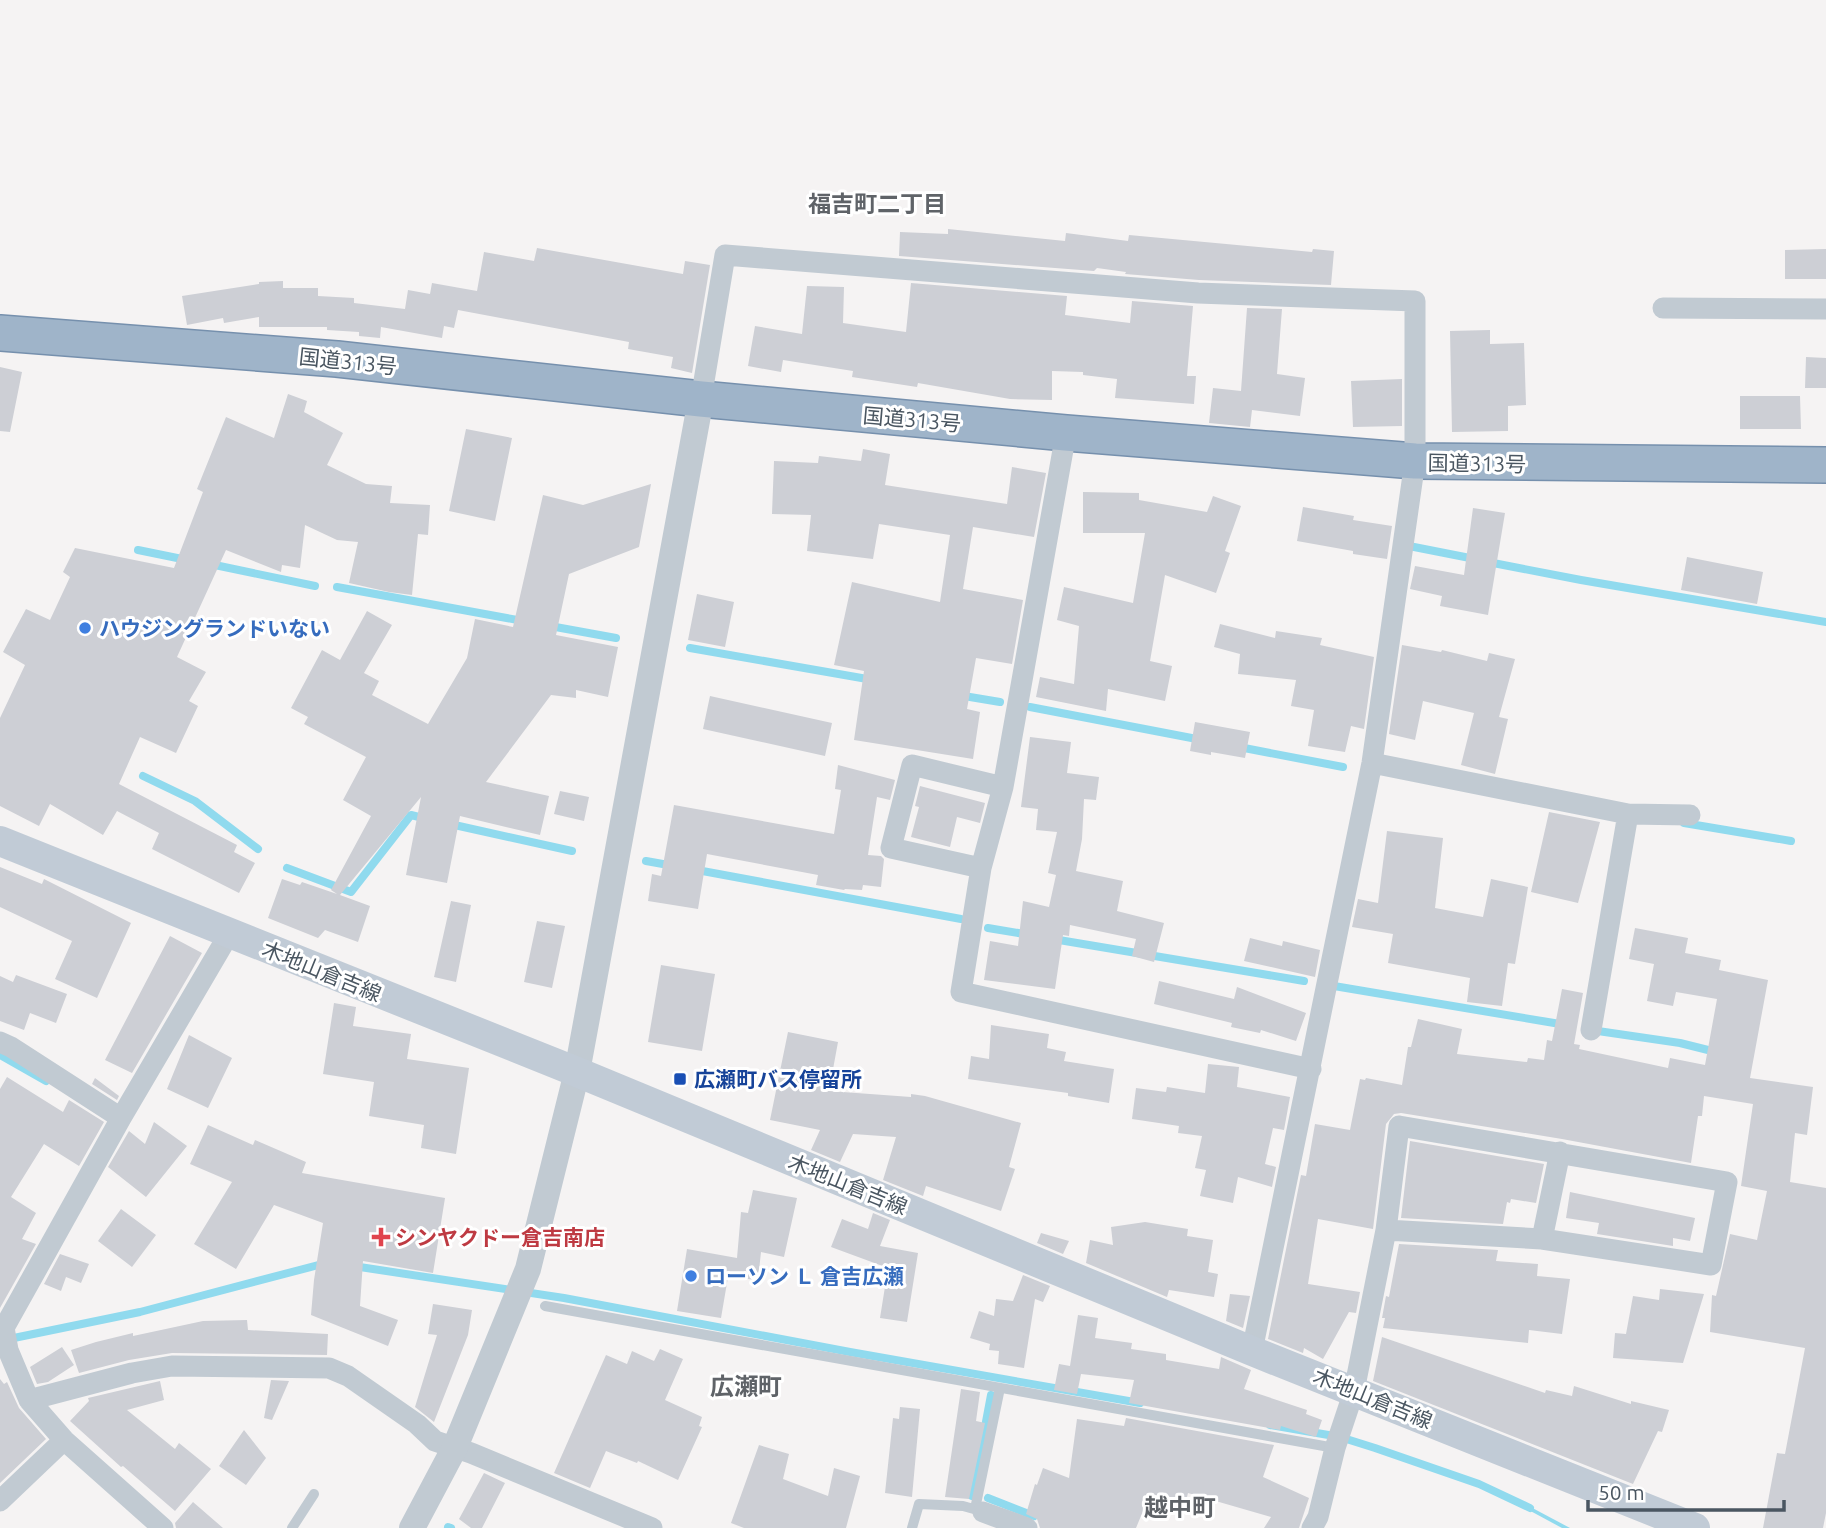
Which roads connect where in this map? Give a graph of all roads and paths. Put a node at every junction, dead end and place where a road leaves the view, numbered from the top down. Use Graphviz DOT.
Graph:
graph roads {
  1 [pos="1663,308"];
  2 [pos="1826,309"];
  3 [pos="0,333"];
  4 [pos="701,399"];
  5 [pos="1066,433"];
  6 [pos="1415,461"];
  7 [pos="1826,465"];
  8 [pos="1372,763"];
  9 [pos="1003,787"];
  10 [pos="1628,814"];
  11 [pos="1690,815"];
  12 [pos="0,841"];
  13 [pos="981,868"];
  14 [pos="229,934"];
  15 [pos="1591,1030"];
  16 [pos="0,1042"];
  17 [pos="1311,1069"];
  18 [pos="577,1072"];
  19 [pos="121,1118"];
  20 [pos="1560,1152"];
  21 [pos="1386,1230"];
  22 [pos="1542,1238"];
  23 [pos="545,1306"];
  24 [pos="2,1326"];
  25 [pos="4,1351"];
  26 [pos="1252,1351"];
  27 [pos="1000,1388"];
  28 [pos="1354,1391"];
  29 [pos="29,1400"];
  30 [pos="64,1440"];
  31 [pos="455,1447"];
  32 [pos="1335,1448"];
  33 [pos="314,1494"];
  34 [pos="0,1501"];
  35 [pos="979,1511"];
  36 [pos="163,1528"];
  37 [pos="292,1528"];
  38 [pos="412,1528"];
  39 [pos="652,1528"];
  40 [pos="912,1528"];
  41 [pos="1027,1528"];
  42 [pos="1312,1528"];
  43 [pos="1695,1528"];
  1 -- 2 [label="street"];
  3 -- 4 [label="highway, 国道313号"];
  4 -- 5 [label="highway, 国道313号"];
  4 -- 6 [label="street"];
  4 -- 18 [label="street"];
  5 -- 6 [label="highway, 国道313号"];
  5 -- 9 [label="street"];
  6 -- 7 [label="highway, 国道313号"];
  6 -- 8 [label="street"];
  8 -- 10 [label="street"];
  8 -- 17 [label="street"];
  9 -- 13 [label="street"];
  9 -- 13 [label="street"];
  10 -- 11 [label="street"];
  10 -- 15 [label="street"];
  12 -- 14 [label="main road, 木地山倉吉線"];
  13 -- 17 [label="street"];
  14 -- 18 [label="main road, 木地山倉吉線"];
  14 -- 19 [label="street"];
  16 -- 19 [label="street"];
  17 -- 26 [label="street"];
  18 -- 26 [label="main road, 木地山倉吉線"];
  18 -- 31 [label="street"];
  19 -- 24 [label="street"];
  20 -- 21 [label="street"];
  20 -- 22 [label="street"];
  20 -- 22 [label="street"];
  21 -- 22 [label="street"];
  21 -- 28 [label="street"];
  23 -- 27 [label="lane"];
  24 -- 25 [label="street"];
  25 -- 29 [label="street"];
  26 -- 28 [label="main road, 木地山倉吉線"];
  27 -- 32 [label="lane"];
  27 -- 35 [label="lane"];
  28 -- 32 [label="street"];
  28 -- 43 [label="main road, 木地山倉吉線"];
  29 -- 30 [label="street"];
  29 -- 31 [label="street"];
  30 -- 34 [label="street"];
  30 -- 36 [label="street"];
  31 -- 38 [label="street"];
  31 -- 39 [label="street"];
  32 -- 42 [label="street"];
  33 -- 37 [label="lane"];
  35 -- 40 [label="lane"];
  35 -- 41 [label="street"];
}
